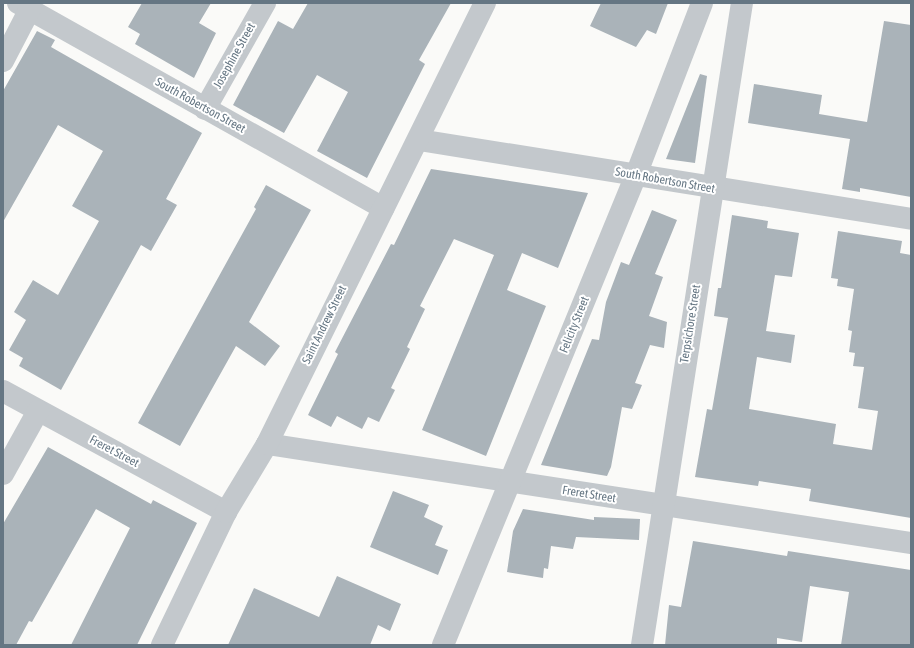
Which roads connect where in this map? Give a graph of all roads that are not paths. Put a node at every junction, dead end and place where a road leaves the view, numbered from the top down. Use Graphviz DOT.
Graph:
graph roads {
  1 [pos="265,3"];
  2 [pos="485,3"];
  3 [pos="702,3"];
  4 [pos="742,3"];
  5 [pos="24,6"];
  6 [pos="3,61"];
  7 [pos="205,109"];
  8 [pos="419,140"];
  9 [pos="636,175"];
  10 [pos="712,189"];
  11 [pos="383,208"];
  12 [pos="911,219"];
  13 [pos="3,392"];
  14 [pos="38,411"];
  15 [pos="267,444"];
  16 [pos="3,474"];
  17 [pos="510,482"];
  18 [pos="663,507"];
  19 [pos="226,512"];
  20 [pos="911,543"];
  21 [pos="162,645"];
  22 [pos="443,645"];
  23 [pos="642,645"];
  1 -- 7 [label="street, Josephine Street"];
  2 -- 8 [label="street, Saint Andrew Street"];
  3 -- 9 [label="street, Felicity Street"];
  4 -- 10 [label="street, Terpsichore Street"];
  5 -- 6 [label="street"];
  5 -- 7 [label="street, South Robertson Street"];
  7 -- 11 [label="street, South Robertson Street"];
  8 -- 9 [label="street, South Robertson Street"];
  8 -- 11 [label="street, Saint Andrew Street"];
  9 -- 10 [label="street, South Robertson Street"];
  9 -- 17 [label="street, Felicity Street"];
  10 -- 12 [label="street, South Robertson Street"];
  10 -- 18 [label="street, Terpsichore Street"];
  11 -- 15 [label="street, Saint Andrew Street"];
  13 -- 14 [label="street, Freret Street"];
  14 -- 16 [label="street"];
  14 -- 19 [label="street, Freret Street"];
  15 -- 17 [label="street, Freret Street"];
  15 -- 19 [label="street, Saint Andrew Street"];
  17 -- 18 [label="street, Freret Street"];
  17 -- 22 [label="street, Felicity Street"];
  18 -- 20 [label="street, Freret Street"];
  18 -- 23 [label="street, Terpsichore Street"];
  19 -- 21 [label="street, Saint Andrew Street"];
}
